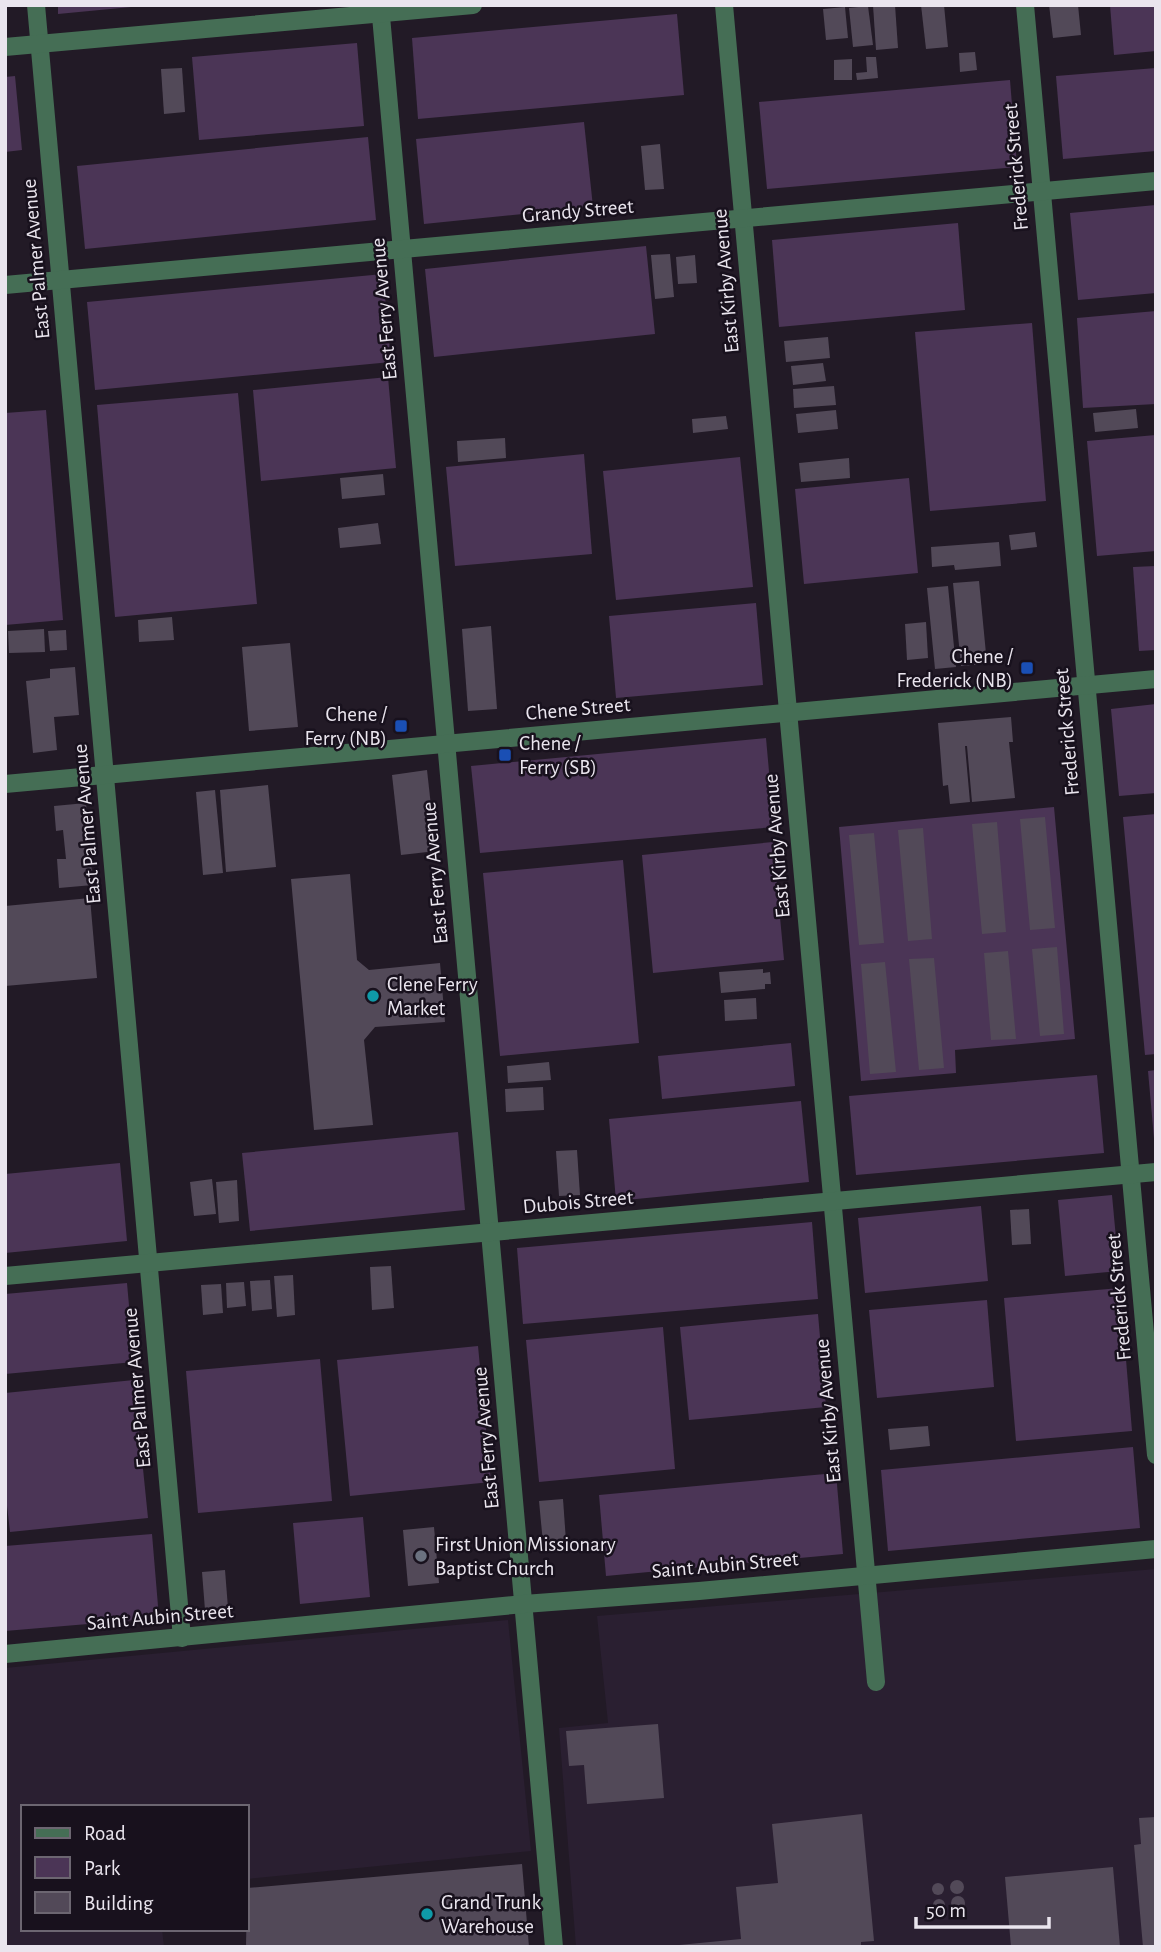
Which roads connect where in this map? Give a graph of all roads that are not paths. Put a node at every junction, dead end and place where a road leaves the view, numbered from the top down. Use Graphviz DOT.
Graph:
graph roads {
  1 [pos="36,5"];
  2 [pos="473,5"];
  3 [pos="724,5"];
  4 [pos="1025,5"];
  5 [pos="381,9"];
  6 [pos="40,44"];
  7 [pos="5,47"];
  8 [pos="1156,181"];
  9 [pos="1041,192"];
  10 [pos="743,219"];
  11 [pos="402,249"];
  12 [pos="61,280"];
  13 [pos="5,285"];
  14 [pos="1156,679"];
  15 [pos="1086,685"];
  16 [pos="788,712"];
  17 [pos="446,744"];
  18 [pos="105,775"];
  19 [pos="5,784"];
  20 [pos="1156,1172"];
  21 [pos="1130,1175"];
  22 [pos="832,1201"];
  23 [pos="490,1232"];
  24 [pos="149,1263"];
  25 [pos="5,1276"];
  26 [pos="1156,1455"];
  27 [pos="1156,1549"];
  28 [pos="866,1576"];
  29 [pos="524,1604"];
  30 [pos="182,1638"];
  31 [pos="5,1654"];
  32 [pos="876,1682"];
  33 [pos="554,1947"];
  1 -- 6 [label="street, East Palmer Avenue"];
  2 -- 5 [label="street"];
  3 -- 10 [label="street, East Kirby Avenue"];
  4 -- 9 [label="street, Frederick Street"];
  5 -- 6 [label="street"];
  5 -- 11 [label="street, East Ferry Avenue"];
  6 -- 7 [label="street"];
  6 -- 12 [label="street, East Palmer Avenue"];
  8 -- 9 [label="street, Grandy Street"];
  9 -- 10 [label="street, Grandy Street"];
  9 -- 15 [label="street, Frederick Street"];
  10 -- 11 [label="street, Grandy Street"];
  10 -- 16 [label="street, East Kirby Avenue"];
  11 -- 12 [label="street, Grandy Street"];
  11 -- 17 [label="street, East Ferry Avenue"];
  12 -- 13 [label="street, Grandy Street"];
  12 -- 18 [label="street, East Palmer Avenue"];
  14 -- 15 [label="street, Chene Street"];
  15 -- 16 [label="street, Chene Street"];
  15 -- 21 [label="street, Frederick Street"];
  16 -- 17 [label="street, Chene Street"];
  16 -- 22 [label="street, East Kirby Avenue"];
  17 -- 18 [label="street, Chene Street"];
  17 -- 23 [label="street, East Ferry Avenue"];
  18 -- 19 [label="street, Chene Street"];
  18 -- 24 [label="street, East Palmer Avenue"];
  20 -- 21 [label="street, Dubois Street"];
  21 -- 22 [label="street, Dubois Street"];
  21 -- 26 [label="street, Frederick Street"];
  22 -- 23 [label="street, Dubois Street"];
  22 -- 28 [label="street, East Kirby Avenue"];
  23 -- 24 [label="street, Dubois Street"];
  23 -- 29 [label="street, East Ferry Avenue"];
  24 -- 25 [label="street, Dubois Street"];
  24 -- 30 [label="street, East Palmer Avenue"];
  27 -- 28 [label="street, Saint Aubin Street"];
  28 -- 29 [label="street, Saint Aubin Street"];
  28 -- 32 [label="street, East Kirby Avenue"];
  29 -- 30 [label="street, Saint Aubin Street"];
  29 -- 33 [label="street, East Ferry Avenue"];
  30 -- 31 [label="street, Saint Aubin Street"];
}
